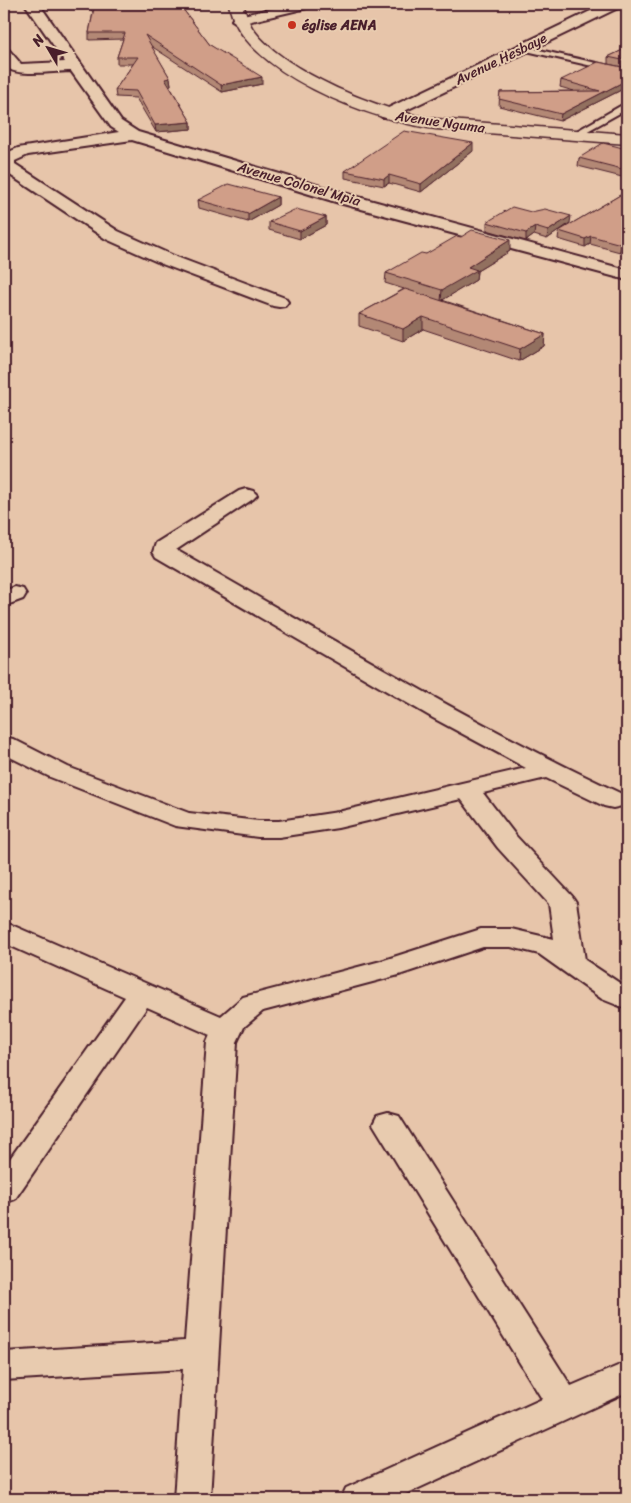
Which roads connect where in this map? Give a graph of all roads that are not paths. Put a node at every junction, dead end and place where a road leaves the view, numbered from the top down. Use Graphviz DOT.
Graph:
graph roads {
  1 [pos="32,4"];
  2 [pos="236,4"];
  3 [pos="306,4"];
  4 [pos="616,4"];
  5 [pos="239,20"];
  6 [pos="525,48"];
  7 [pos="4,54"];
  8 [pos="76,66"];
  9 [pos="627,72"];
  10 [pos="627,106"];
  11 [pos="387,114"];
  12 [pos="132,135"];
  13 [pos="572,136"];
  14 [pos="602,138"];
  15 [pos="627,139"];
  16 [pos="627,144"];
  17 [pos="627,275"];
  18 [pos="279,302"];
  19 [pos="246,495"];
  20 [pos="4,744"];
  21 [pos="548,770"];
  22 [pos="468,791"];
  23 [pos="613,800"];
  24 [pos="7,938"];
  25 [pos="572,964"];
  26 [pos="142,993"];
  27 [pos="627,999"];
  28 [pos="226,1030"];
  29 [pos="388,1124"];
  30 [pos="4,1191"];
  31 [pos="202,1354"];
  32 [pos="4,1366"];
  33 [pos="627,1376"];
  34 [pos="564,1404"];
  35 [pos="192,1499"];
  36 [pos="359,1499"];
  1 -- 8 [label="street, Avenue Colonel Mpia"];
  2 -- 5 [label="main road, Avenue Nguma"];
  3 -- 5 [label="street"];
  4 -- 6 [label="street, Avenue Hesbaye"];
  5 -- 11 [label="main road, Avenue Nguma"];
  6 -- 9 [label="lane"];
  6 -- 11 [label="street, Avenue Hesbaye"];
  7 -- 8 [label="street"];
  8 -- 12 [label="street, Avenue Colonel Mpia"];
  10 -- 13 [label="lane"];
  11 -- 13 [label="main road, Avenue Nguma"];
  12 -- 17 [label="street, Avenue Colonel Mpia"];
  12 -- 18 [label="street"];
  13 -- 14 [label="main road, Avenue Nguma"];
  14 -- 15 [label="main road, Avenue Nguma"];
  14 -- 16 [label="street"];
  19 -- 21 [label="street"];
  20 -- 22 [label="street"];
  21 -- 22 [label="street"];
  21 -- 23 [label="street"];
  22 -- 25 [label="street"];
  24 -- 26 [label="street"];
  25 -- 27 [label="street"];
  25 -- 28 [label="street"];
  26 -- 28 [label="street"];
  26 -- 30 [label="street"];
  28 -- 31 [label="street"];
  29 -- 34 [label="street"];
  31 -- 32 [label="street"];
  31 -- 35 [label="street"];
  33 -- 34 [label="street"];
  34 -- 36 [label="street"];
}
